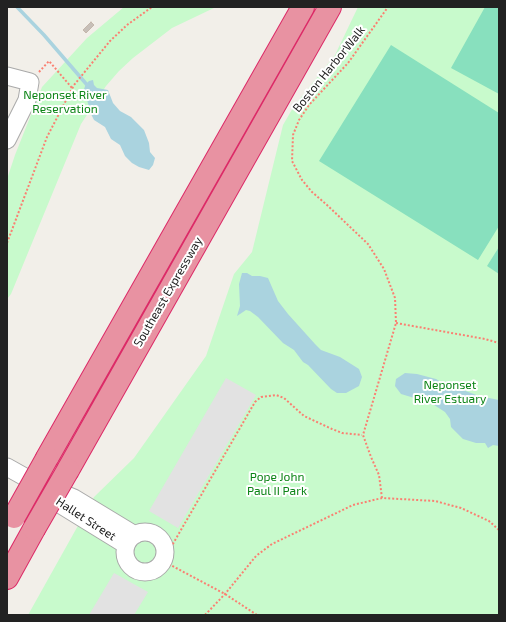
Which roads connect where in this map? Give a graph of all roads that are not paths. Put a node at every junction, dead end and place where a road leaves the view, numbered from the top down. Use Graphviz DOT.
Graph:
graph roads {
  1 [pos="290,7"];
  2 [pos="303,7"];
  3 [pos="317,7"];
  4 [pos="330,7"];
  5 [pos="7,76"];
  6 [pos="7,140"];
  7 [pos="53,461"];
  8 [pos="7,467"];
  9 [pos="17,521"];
  10 [pos="131,540"];
  11 [pos="7,555"];
  12 [pos="7,578"];
  1 -- 7 [label="highway, Southeast Expressway"];
  2 -- 7 [label="highway"];
  3 -- 7 [label="highway"];
  4 -- 7 [label="highway, Southeast Expressway"];
  5 -- 6 [label="street"];
  7 -- 9 [label="highway, Southeast Expressway, bridge"];
  7 -- 9 [label="highway, Southeast Expressway"];
  8 -- 10 [label="street, Hallet Street"];
  9 -- 11 [label="highway"];
  9 -- 12 [label="highway, Southeast Expressway"];
  10 -- 10 [label="street, Hallet Street"];
}
